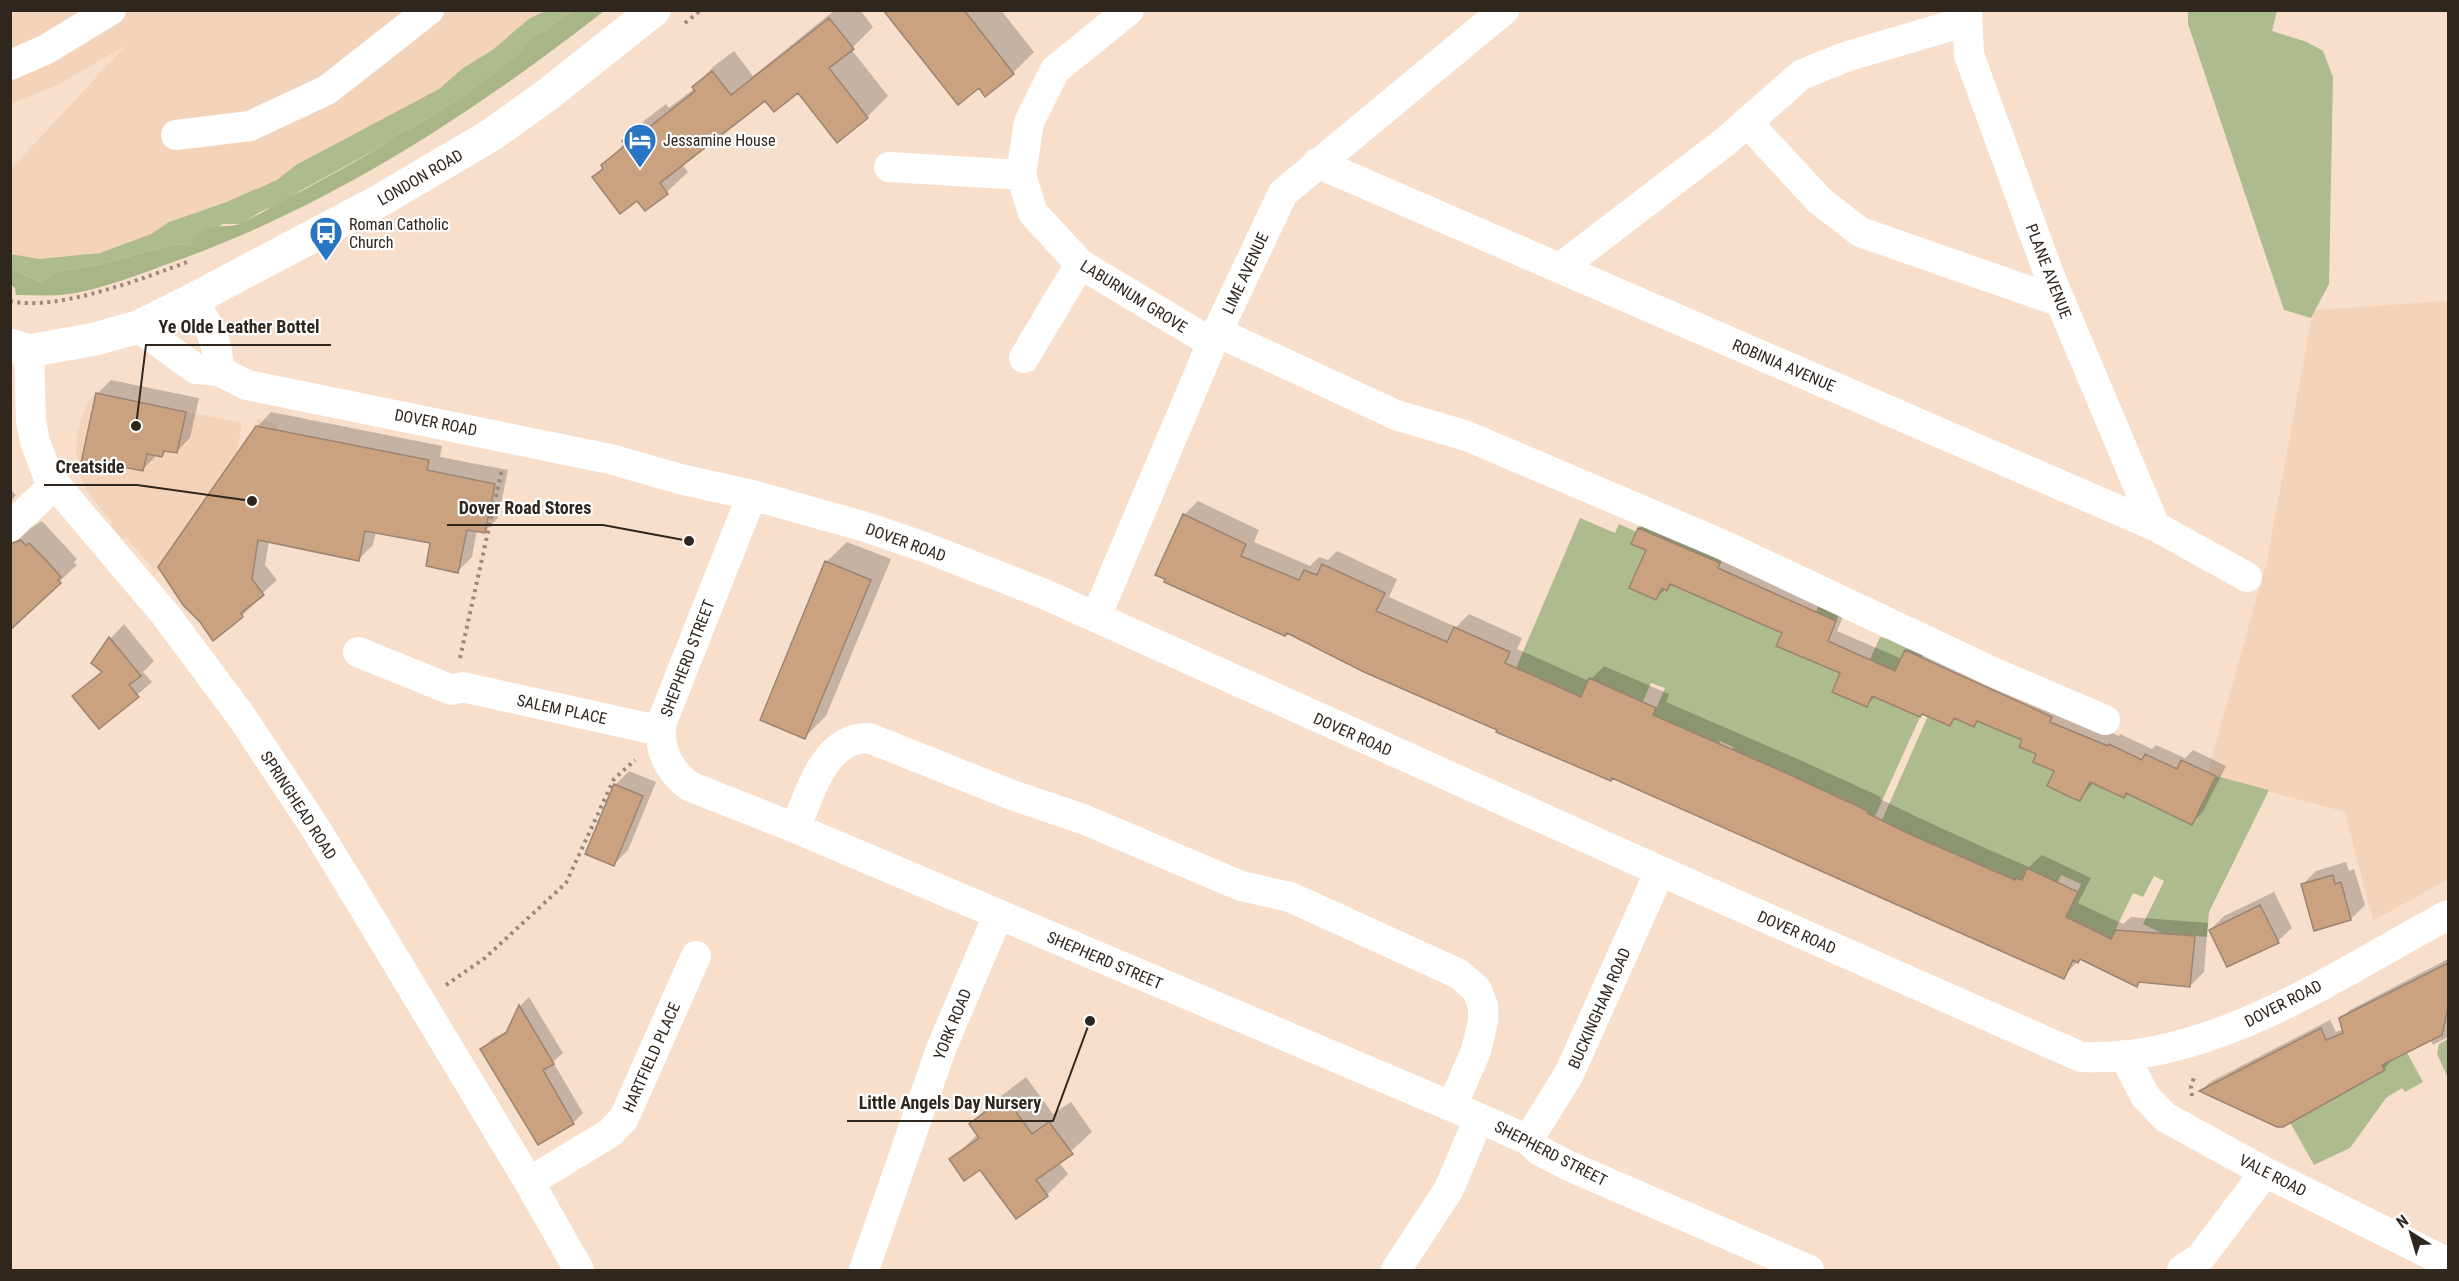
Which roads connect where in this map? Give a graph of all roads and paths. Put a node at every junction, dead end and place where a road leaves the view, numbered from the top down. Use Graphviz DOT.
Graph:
graph roads {
  1 [pos="111,10"];
  2 [pos="429,10"];
  3 [pos="701,10"];
  4 [pos="1129,10"];
  5 [pos="1504,10"];
  6 [pos="1967,16"];
  7 [pos="668,18"];
  8 [pos="10,65"];
  9 [pos="1747,122"];
  10 [pos="176,135"];
  11 [pos="1317,163"];
  12 [pos="889,167"];
  13 [pos="1021,175"];
  14 [pos="194,260"];
  15 [pos="1080,264"];
  16 [pos="1560,268"];
  17 [pos="192,300"];
  18 [pos="10,301"];
  19 [pos="2061,302"];
  20 [pos="138,327"];
  21 [pos="1214,338"];
  22 [pos="20,348"];
  23 [pos="1024,358"];
  24 [pos="219,371"];
  25 [pos="510,436"];
  26 [pos="55,484"];
  27 [pos="752,495"];
  28 [pos="2155,526"];
  29 [pos="10,527"];
  30 [pos="2247,577"];
  31 [pos="1096,617"];
  32 [pos="358,652"];
  33 [pos="462,687"];
  34 [pos="2105,720"];
  35 [pos="661,734"];
  36 [pos="795,828"];
  37 [pos="1660,871"];
  38 [pos="998,915"];
  39 [pos="2448,915"];
  40 [pos="696,956"];
  41 [pos="443,988"];
  42 [pos="2124,1055"];
  43 [pos="2200,1069"];
  44 [pos="2194,1100"];
  45 [pos="1452,1106"];
  46 [pos="1479,1118"];
  47 [pos="1528,1140"];
  48 [pos="2265,1172"];
  49 [pos="529,1182"];
  50 [pos="2448,1263"];
  51 [pos="579,1270"];
  52 [pos="864,1270"];
  53 [pos="1396,1270"];
  54 [pos="1809,1270"];
  55 [pos="2182,1270"];
  1 -- 8 [label="street"];
  2 -- 10 [label="street"];
  3 -- 7 [label="path"];
  4 -- 13 [label="street, LABURNUM GROVE"];
  5 -- 11 [label="street, LIME AVENUE"];
  6 -- 9 [label="street"];
  6 -- 19 [label="street, PLANE AVENUE"];
  7 -- 17 [label="main road, LONDON ROAD"];
  9 -- 16 [label="street"];
  9 -- 19 [label="street"];
  11 -- 16 [label="street, ROBINIA AVENUE"];
  11 -- 21 [label="street, LIME AVENUE"];
  12 -- 13 [label="street"];
  13 -- 15 [label="street, LABURNUM GROVE"];
  14 -- 18 [label="path"];
  15 -- 21 [label="street, LABURNUM GROVE"];
  15 -- 23 [label="street"];
  16 -- 28 [label="street, ROBINIA AVENUE"];
  17 -- 20 [label="main road, LONDON ROAD"];
  17 -- 24 [label="street"];
  19 -- 28 [label="street, PLANE AVENUE"];
  20 -- 22 [label="main road, LONDON ROAD"];
  20 -- 24 [label="street, DOVER ROAD"];
  21 -- 31 [label="street, LIME AVENUE"];
  21 -- 34 [label="street, LABURNUM GROVE"];
  22 -- 26 [label="street, SPRINGHEAD ROAD"];
  24 -- 25 [label="street, DOVER ROAD"];
  25 -- 27 [label="street, DOVER ROAD"];
  25 -- 33 [label="path"];
  26 -- 29 [label="street"];
  26 -- 49 [label="street, SPRINGHEAD ROAD"];
  27 -- 31 [label="street, DOVER ROAD"];
  27 -- 35 [label="street, SHEPHERD STREET"];
  28 -- 30 [label="street, ROBINIA AVENUE"];
  31 -- 37 [label="street, DOVER ROAD"];
  32 -- 33 [label="street, SALEM PLACE"];
  33 -- 35 [label="street, SALEM PLACE"];
  35 -- 36 [label="street, SHEPHERD STREET"];
  35 -- 41 [label="path"];
  36 -- 38 [label="street, SHEPHERD STREET"];
  36 -- 45 [label="street"];
  37 -- 42 [label="street, DOVER ROAD"];
  37 -- 47 [label="street, BUCKINGHAM ROAD"];
  38 -- 45 [label="street, SHEPHERD STREET"];
  38 -- 52 [label="street, YORK ROAD"];
  39 -- 42 [label="street, DOVER ROAD"];
  40 -- 49 [label="street, HARTFIELD PLACE"];
  42 -- 48 [label="street, VALE ROAD"];
  43 -- 44 [label="path"];
  45 -- 46 [label="street, SHEPHERD STREET"];
  46 -- 47 [label="street, SHEPHERD STREET"];
  46 -- 53 [label="street"];
  47 -- 54 [label="street, SHEPHERD STREET"];
  48 -- 50 [label="street, VALE ROAD"];
  48 -- 55 [label="street"];
  49 -- 51 [label="street, SPRINGHEAD ROAD"];
}
